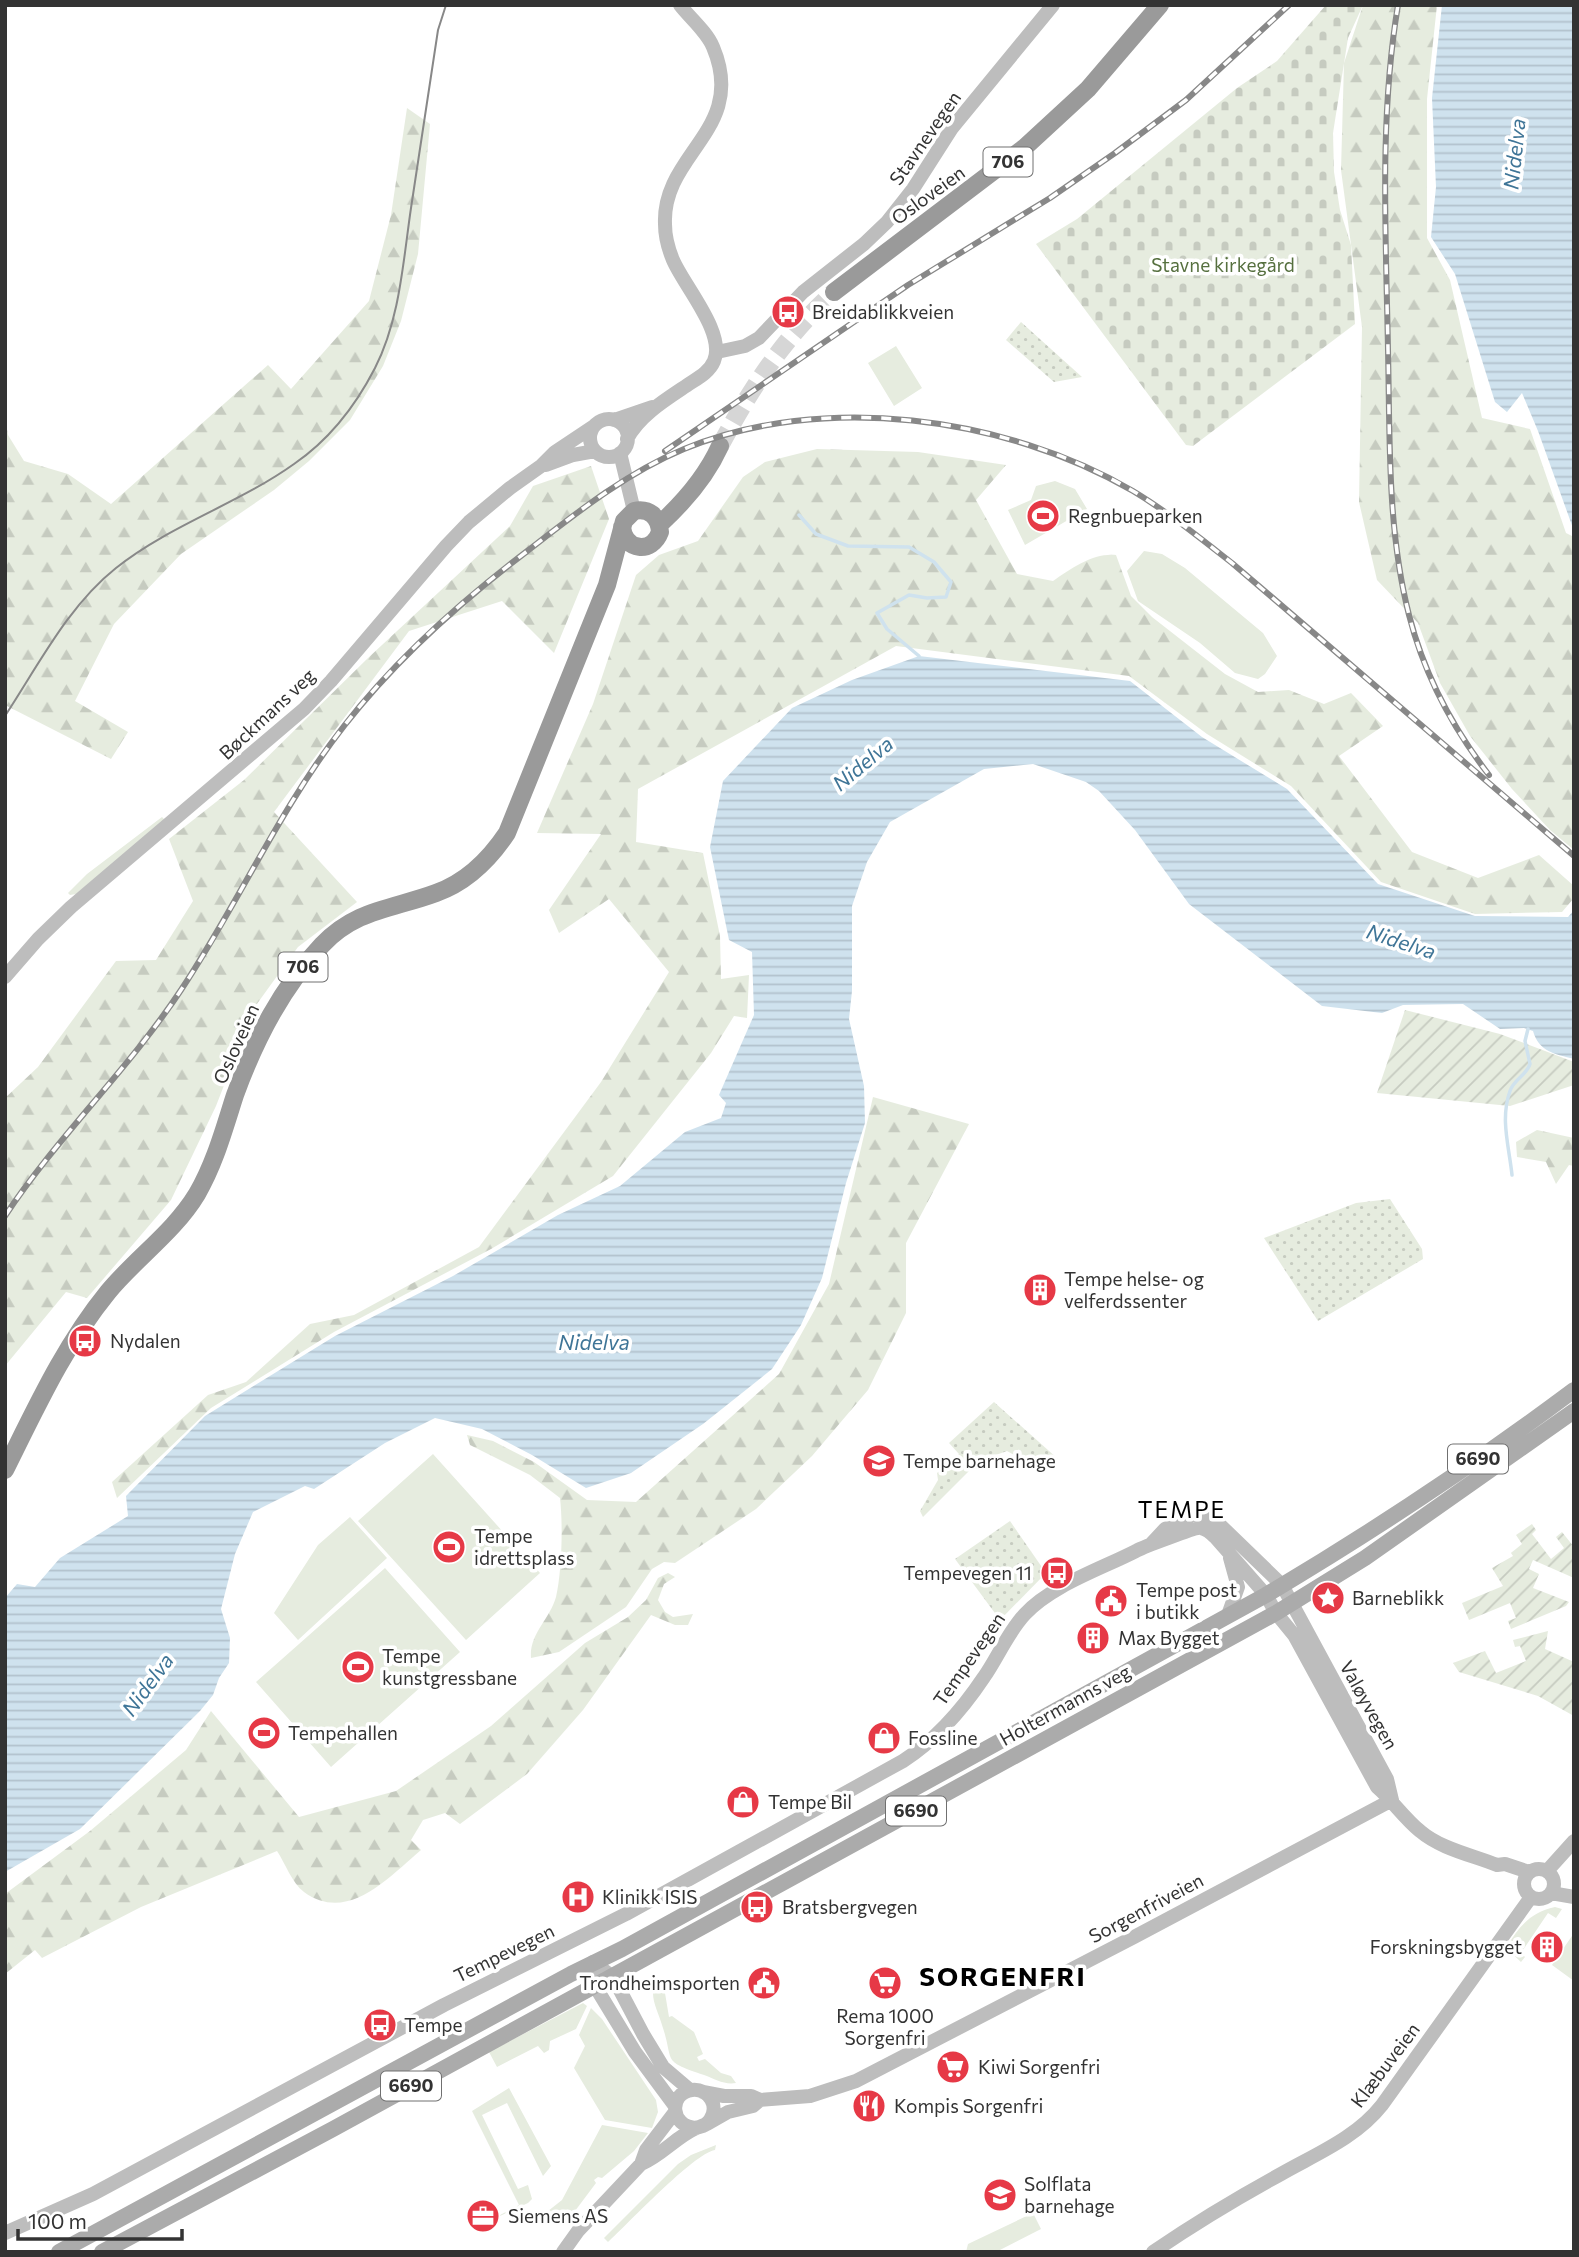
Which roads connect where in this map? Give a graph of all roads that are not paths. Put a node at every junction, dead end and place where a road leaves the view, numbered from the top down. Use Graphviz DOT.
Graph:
graph roads {
  1 [pos="680,5"];
  2 [pos="1053,5"];
  3 [pos="1160,6"];
  4 [pos="834,292"];
  5 [pos="716,352"];
  6 [pos="660,404"];
  7 [pos="614,420"];
  8 [pos="594,426"];
  9 [pos="627,439"];
  10 [pos="720,446"];
  11 [pos="608,454"];
  12 [pos="541,466"];
  13 [pos="691,490"];
  14 [pos="639,511"];
  15 [pos="660,524"];
  16 [pos="622,527"];
  17 [pos="642,548"];
  18 [pos="607,585"];
  19 [pos="5,977"];
  20 [pos="1574,1390"];
  21 [pos="1574,1411"];
  22 [pos="5,1470"];
  23 [pos="1151,1544"];
  24 [pos="1225,1547"];
  25 [pos="1283,1585"];
  26 [pos="1266,1595"];
  27 [pos="1293,1603"];
  28 [pos="1276,1613"];
  29 [pos="1228,1615"];
  30 [pos="1392,1800"];
  31 [pos="1574,1841"];
  32 [pos="1526,1877"];
  33 [pos="1551,1882"];
  34 [pos="1574,1894"];
  35 [pos="1531,1897"];
  36 [pos="593,1962"];
  37 [pos="613,1977"];
  38 [pos="595,1986"];
  39 [pos="697,2091"];
  40 [pos="760,2100"];
  41 [pos="675,2109"];
  42 [pos="702,2126"];
  43 [pos="641,2164"];
  44 [pos="5,2233"];
  45 [pos="59,2252"];
  46 [pos="102,2252"];
  47 [pos="563,2252"];
  48 [pos="1153,2252"];
  1 -- 5 [label="street"];
  2 -- 5 [label="street, Stavnevegen"];
  3 -- 4 [label="highway, Osloveien / 706"];
  5 -- 6 [label="street"];
  6 -- 7 [label="street"];
  6 -- 9 [label="street"];
  7 -- 8 [label="street"];
  7 -- 9 [label="street"];
  8 -- 11 [label="street"];
  8 -- 12 [label="street, Bøckmans veg"];
  9 -- 11 [label="street"];
  10 -- 13 [label="highway, 706"];
  11 -- 12 [label="street, Bøckmans veg"];
  11 -- 14 [label="street"];
  12 -- 19 [label="street, Bøckmans veg"];
  13 -- 14 [label="highway"];
  13 -- 15 [label="highway, 706"];
  14 -- 15 [label="highway"];
  14 -- 16 [label="highway, 706"];
  15 -- 17 [label="highway, 706"];
  16 -- 17 [label="highway"];
  16 -- 18 [label="highway, Osloveien / 706"];
  17 -- 18 [label="highway, Osloveien / 706"];
  18 -- 22 [label="highway, Osloveien / 706"];
  20 -- 25 [label="main road, Holtermanns veg / 6690"];
  21 -- 27 [label="main road, Holtermanns veg / 6690"];
  23 -- 24 [label="street, Valøyvegen"];
  23 -- 25 [label="street, Valøyvegen"];
  23 -- 44 [label="street, Tempevegen"];
  24 -- 26 [label="street, Valøyvegen"];
  24 -- 29 [label="street"];
  25 -- 26 [label="main road, Holtermanns veg / 6690"];
  25 -- 27 [label="street, Valøyvegen"];
  26 -- 28 [label="street, Valøyvegen"];
  26 -- 29 [label="main road, Holtermanns veg / 6690"];
  27 -- 28 [label="main road, Holtermanns veg / 6690"];
  27 -- 30 [label="street, Valøyvegen"];
  28 -- 30 [label="street, Valøyvegen"];
  28 -- 37 [label="main road, Holtermanns veg / 6690"];
  29 -- 36 [label="main road, Holtermanns veg / 6690"];
  30 -- 32 [label="street"];
  30 -- 40 [label="street, Sorgenfriveien"];
  31 -- 33 [label="street"];
  32 -- 33 [label="street"];
  32 -- 35 [label="street"];
  33 -- 34 [label="street"];
  33 -- 35 [label="street"];
  35 -- 48 [label="street, Klæbuveien"];
  36 -- 37 [label="street"];
  36 -- 38 [label="street"];
  36 -- 45 [label="main road, 6690"];
  37 -- 38 [label="main road, Holtermanns veg / 6690"];
  37 -- 39 [label="street"];
  38 -- 41 [label="street"];
  38 -- 46 [label="main road, 6690"];
  39 -- 40 [label="street, Sorgenfriveien"];
  39 -- 41 [label="street"];
  39 -- 42 [label="street"];
  40 -- 42 [label="street, Sorgenfriveien"];
  41 -- 42 [label="street"];
  41 -- 43 [label="street"];
  42 -- 43 [label="street"];
  43 -- 47 [label="street"];
}
